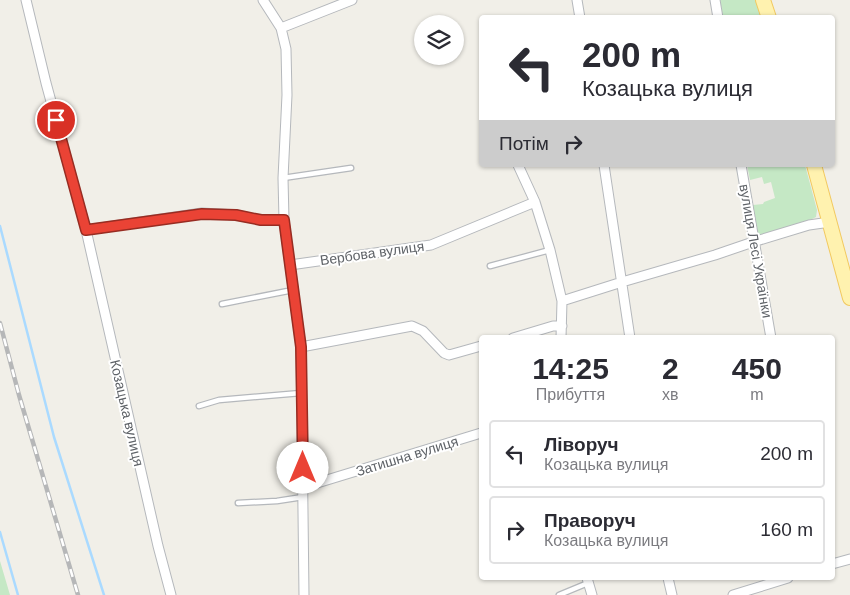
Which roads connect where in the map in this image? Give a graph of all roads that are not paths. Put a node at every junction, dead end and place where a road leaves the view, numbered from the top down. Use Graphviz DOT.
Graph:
graph roads {
  1 [pos="26,0"];
  2 [pos="263,0"];
  3 [pos="352,0"];
  4 [pos="577,0"];
  5 [pos="715,0"];
  6 [pos="763,0"];
  7 [pos="580,15"];
  8 [pos="718,15"];
  9 [pos="768,15"];
  10 [pos="281,28"];
  11 [pos="519,167"];
  12 [pos="604,167"];
  13 [pos="741,167"];
  14 [pos="815,167"];
  15 [pos="351,168"];
  16 [pos="282,178"];
  17 [pos="535,202"];
  18 [pos="284,220"];
  19 [pos="830,222"];
  20 [pos="86,230"];
  21 [pos="753,242"];
  22 [pos="550,250"];
  23 [pos="290,265"];
  24 [pos="490,266"];
  25 [pos="622,282"];
  26 [pos="294,289"];
  27 [pos="850,298"];
  28 [pos="562,301"];
  29 [pos="222,304"];
  30 [pos="562,326"];
  31 [pos="523,335"];
  32 [pos="561,335"];
  33 [pos="630,335"];
  34 [pos="770,335"];
  35 [pos="301,347"];
  36 [pos="479,347"];
  37 [pos="303,393"];
  38 [pos="199,406"];
  39 [pos="479,434"];
  40 [pos="304,487"];
  41 [pos="303,498"];
  42 [pos="238,503"];
  43 [pos="850,559"];
  44 [pos="835,563"];
  45 [pos="588,580"];
  46 [pos="668,580"];
  47 [pos="782,580"];
  48 [pos="171,595"];
  49 [pos="304,595"];
  50 [pos="559,595"];
  51 [pos="592,595"];
  52 [pos="672,595"];
  53 [pos="733,595"];
  1 -- 20 [label="street, Козацька вулиця"];
  2 -- 10 [label="street"];
  3 -- 10 [label="street"];
  4 -- 7 [label="street"];
  5 -- 8 [label="street"];
  6 -- 9 [label="main road"];
  10 -- 16 [label="street"];
  11 -- 17 [label="street"];
  12 -- 25 [label="street"];
  13 -- 21 [label="street, вулиця Лесі Українки"];
  14 -- 19 [label="main road"];
  15 -- 16 [label="lane"];
  16 -- 18 [label="street"];
  17 -- 22 [label="street"];
  17 -- 23 [label="street, Вербова вулиця"];
  18 -- 20 [label="street"];
  18 -- 23 [label="street"];
  19 -- 21 [label="street"];
  19 -- 27 [label="main road"];
  20 -- 48 [label="street, Козацька вулиця"];
  21 -- 25 [label="street"];
  21 -- 34 [label="street, вулиця Лесі Українки"];
  22 -- 24 [label="lane"];
  22 -- 28 [label="street"];
  23 -- 26 [label="street"];
  25 -- 28 [label="street"];
  25 -- 33 [label="street"];
  26 -- 29 [label="lane"];
  26 -- 35 [label="street"];
  28 -- 30 [label="street"];
  30 -- 31 [label="street"];
  30 -- 32 [label="street"];
  35 -- 36 [label="street"];
  35 -- 37 [label="street"];
  37 -- 38 [label="lane"];
  37 -- 40 [label="street"];
  39 -- 40 [label="street, Затишна вулиця"];
  40 -- 41 [label="street"];
  41 -- 42 [label="lane"];
  41 -- 49 [label="street"];
  43 -- 44 [label="street"];
  45 -- 50 [label="lane"];
  45 -- 51 [label="street"];
  46 -- 52 [label="street"];
  47 -- 53 [label="street"];
}
